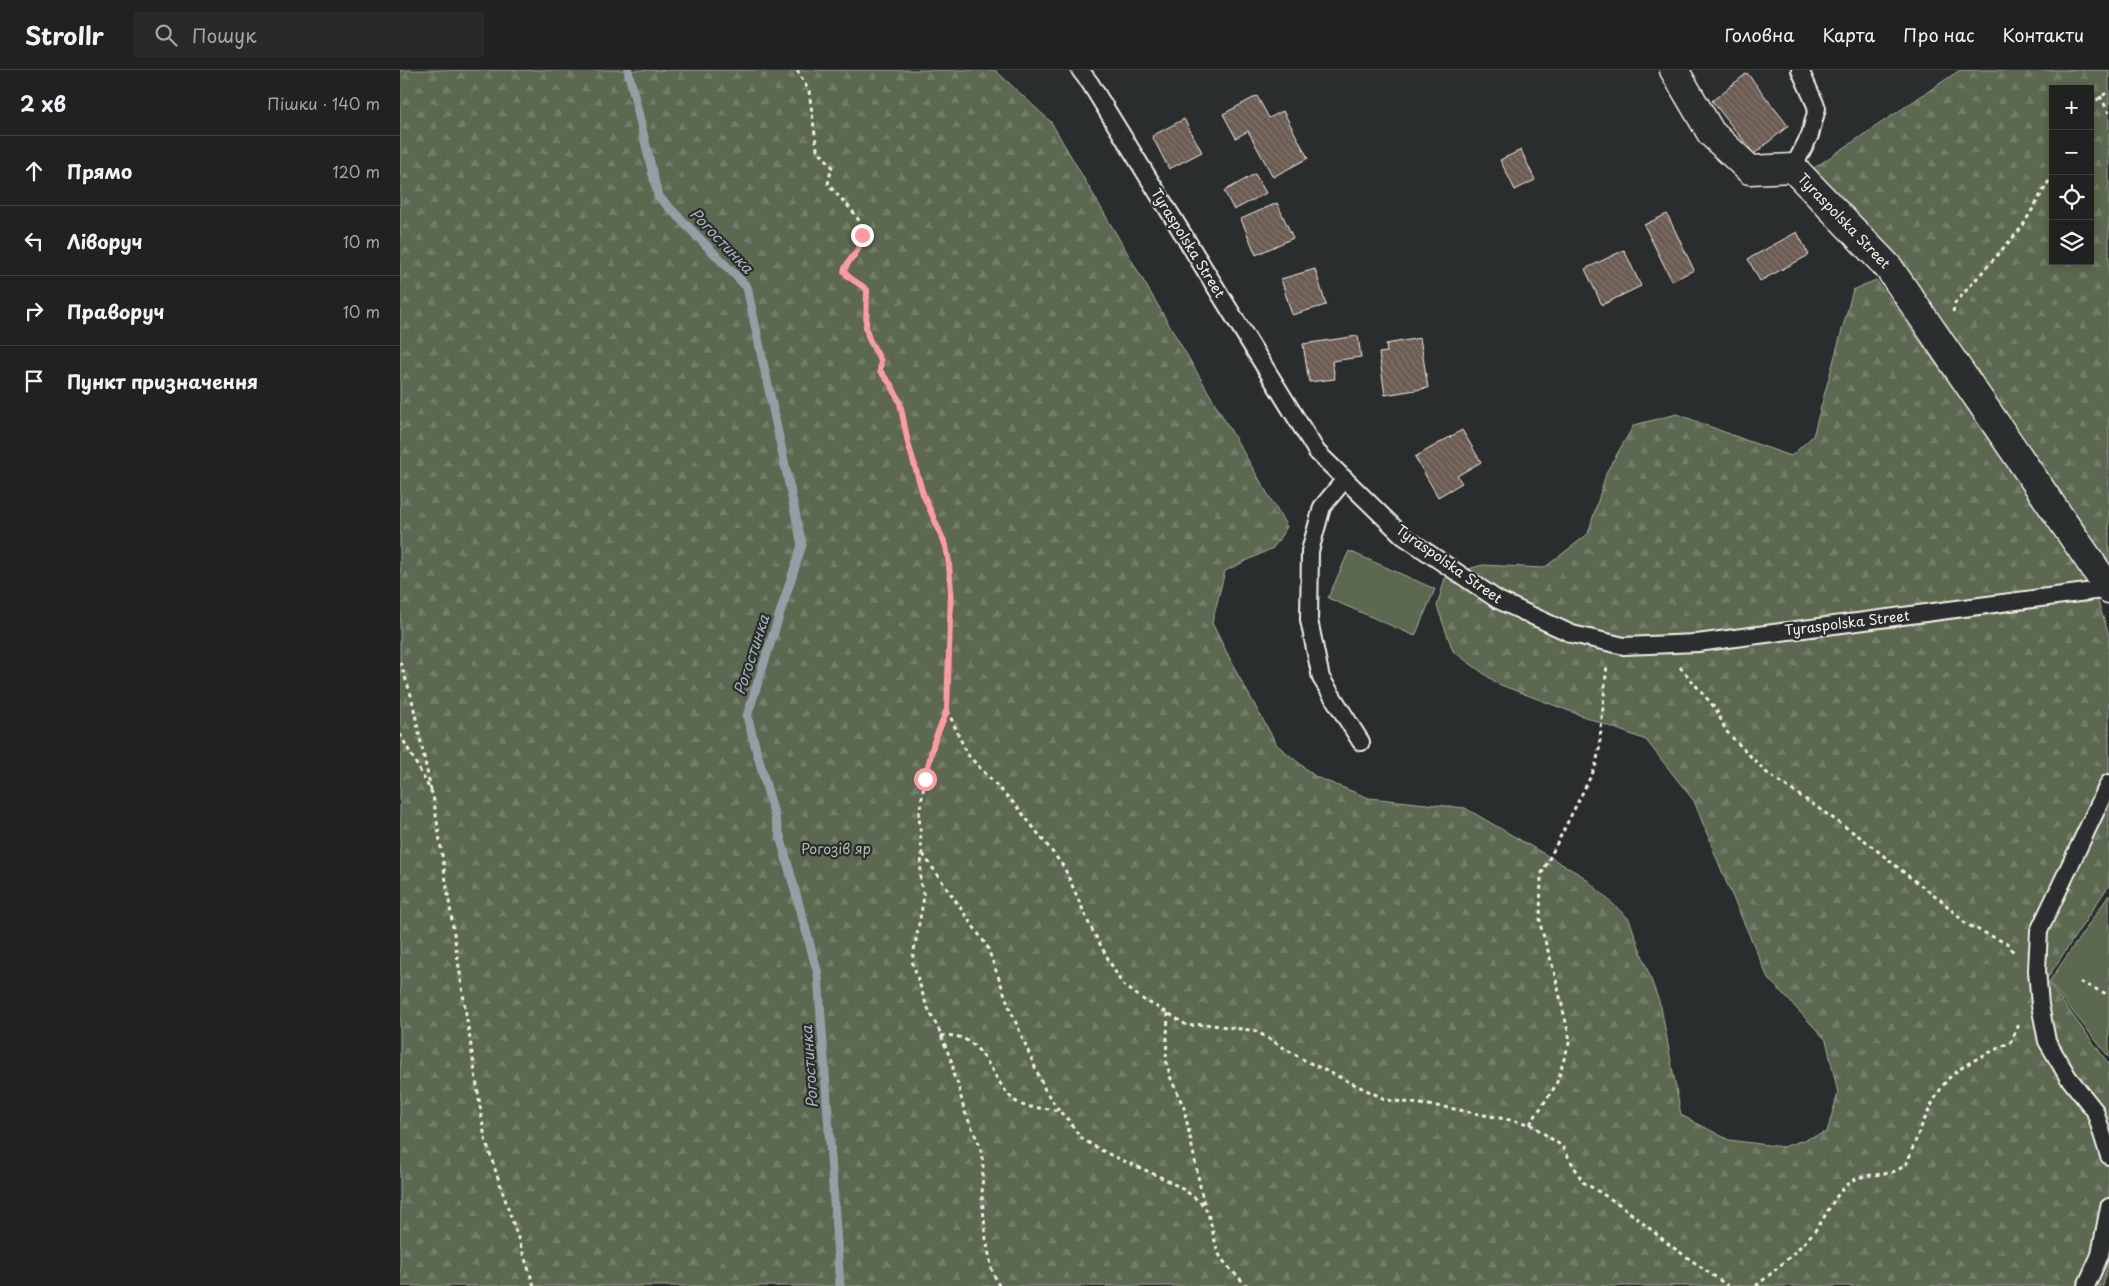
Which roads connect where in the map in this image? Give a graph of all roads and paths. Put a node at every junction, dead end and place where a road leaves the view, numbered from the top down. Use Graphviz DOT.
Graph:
graph roads {
  1 [pos="797,70"];
  2 [pos="1080,70"];
  3 [pos="1674,70"];
  4 [pos="1800,70"];
  5 [pos="2109,91"];
  6 [pos="2100,96"];
  7 [pos="2094,101"];
  8 [pos="2109,113"];
  9 [pos="1793,168"];
  10 [pos="2052,175"];
  11 [pos="1940,342"];
  12 [pos="1344,480"];
  13 [pos="2109,589"];
  14 [pos="1609,642"];
  15 [pos="1662,644"];
  16 [pos="400,662"];
  17 [pos="947,710"];
  18 [pos="400,734"];
  19 [pos="1360,742"];
  20 [pos="2109,783"];
  21 [pos="433,795"];
  22 [pos="922,853"];
  23 [pos="2037,970"];
  24 [pos="2080,982"];
  25 [pos="2109,996"];
  26 [pos="1168,1012"];
  27 [pos="2021,1020"];
  28 [pos="941,1036"];
  29 [pos="1061,1112"];
  30 [pos="1530,1124"];
  31 [pos="2109,1156"];
  32 [pos="1204,1205"];
  33 [pos="2109,1207"];
  34 [pos="534,1286"];
  35 [pos="999,1286"];
  36 [pos="1247,1286"];
  37 [pos="1728,1286"];
  38 [pos="1756,1286"];
  39 [pos="2086,1286"];
  1 -- 17 [label="path"];
  2 -- 12 [label="lane, Tyraspolska Street"];
  3 -- 9 [label="street, Tyraspolska Street"];
  4 -- 9 [label="lane"];
  5 -- 6 [label="path"];
  6 -- 7 [label="path"];
  6 -- 8 [label="path"];
  9 -- 11 [label="street, Tyraspolska Street"];
  10 -- 11 [label="path"];
  11 -- 13 [label="street, Tyraspolska Street"];
  12 -- 14 [label="lane, Tyraspolska Street"];
  12 -- 19 [label="lane"];
  13 -- 15 [label="lane, Tyraspolska Street"];
  14 -- 15 [label="lane, Tyraspolska Street"];
  14 -- 30 [label="path"];
  15 -- 23 [label="path"];
  16 -- 21 [label="path"];
  17 -- 22 [label="path"];
  17 -- 26 [label="path"];
  18 -- 21 [label="path"];
  20 -- 23 [label="lane"];
  21 -- 34 [label="path"];
  22 -- 28 [label="path"];
  22 -- 29 [label="path"];
  23 -- 31 [label="lane"];
  24 -- 25 [label="path"];
  26 -- 30 [label="path"];
  26 -- 32 [label="path"];
  27 -- 38 [label="path"];
  28 -- 29 [label="path"];
  28 -- 35 [label="path"];
  29 -- 32 [label="path"];
  30 -- 37 [label="path"];
  32 -- 36 [label="path"];
  33 -- 39 [label="lane"];
}
